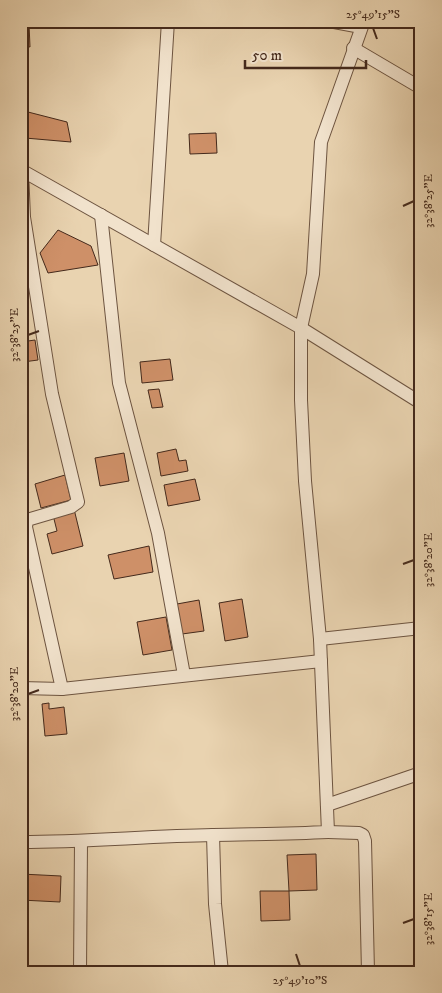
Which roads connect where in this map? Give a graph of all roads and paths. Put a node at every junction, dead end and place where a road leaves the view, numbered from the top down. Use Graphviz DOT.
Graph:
graph roads {
  1 [pos="168,21"];
  2 [pos="329,21"];
  3 [pos="362,24"];
  4 [pos="353,48"];
  5 [pos="421,88"];
  6 [pos="22,171"];
  7 [pos="101,215"];
  8 [pos="154,245"];
  9 [pos="302,328"];
  10 [pos="421,403"];
  11 [pos="421,628"];
  12 [pos="320,639"];
  13 [pos="321,661"];
  14 [pos="184,675"];
  15 [pos="21,688"];
  16 [pos="62,689"];
  17 [pos="421,773"];
  18 [pos="327,805"];
  19 [pos="328,832"];
  20 [pos="213,834"];
  21 [pos="21,842"];
  22 [pos="81,842"];
  23 [pos="80,972"];
  24 [pos="222,972"];
  25 [pos="368,972"];
  1 -- 8 [label="street"];
  2 -- 3 [label="street"];
  3 -- 4 [label="street"];
  4 -- 5 [label="street"];
  4 -- 9 [label="street"];
  6 -- 7 [label="street"];
  6 -- 16 [label="street"];
  7 -- 8 [label="street"];
  7 -- 14 [label="street"];
  8 -- 9 [label="street"];
  9 -- 10 [label="street"];
  9 -- 12 [label="street"];
  11 -- 12 [label="street"];
  12 -- 13 [label="street"];
  13 -- 14 [label="street"];
  13 -- 18 [label="street"];
  14 -- 16 [label="street"];
  15 -- 16 [label="street"];
  17 -- 18 [label="street"];
  18 -- 19 [label="street"];
  19 -- 20 [label="street"];
  19 -- 25 [label="street"];
  20 -- 22 [label="street"];
  20 -- 24 [label="street"];
  21 -- 22 [label="street"];
  22 -- 23 [label="street"];
}
